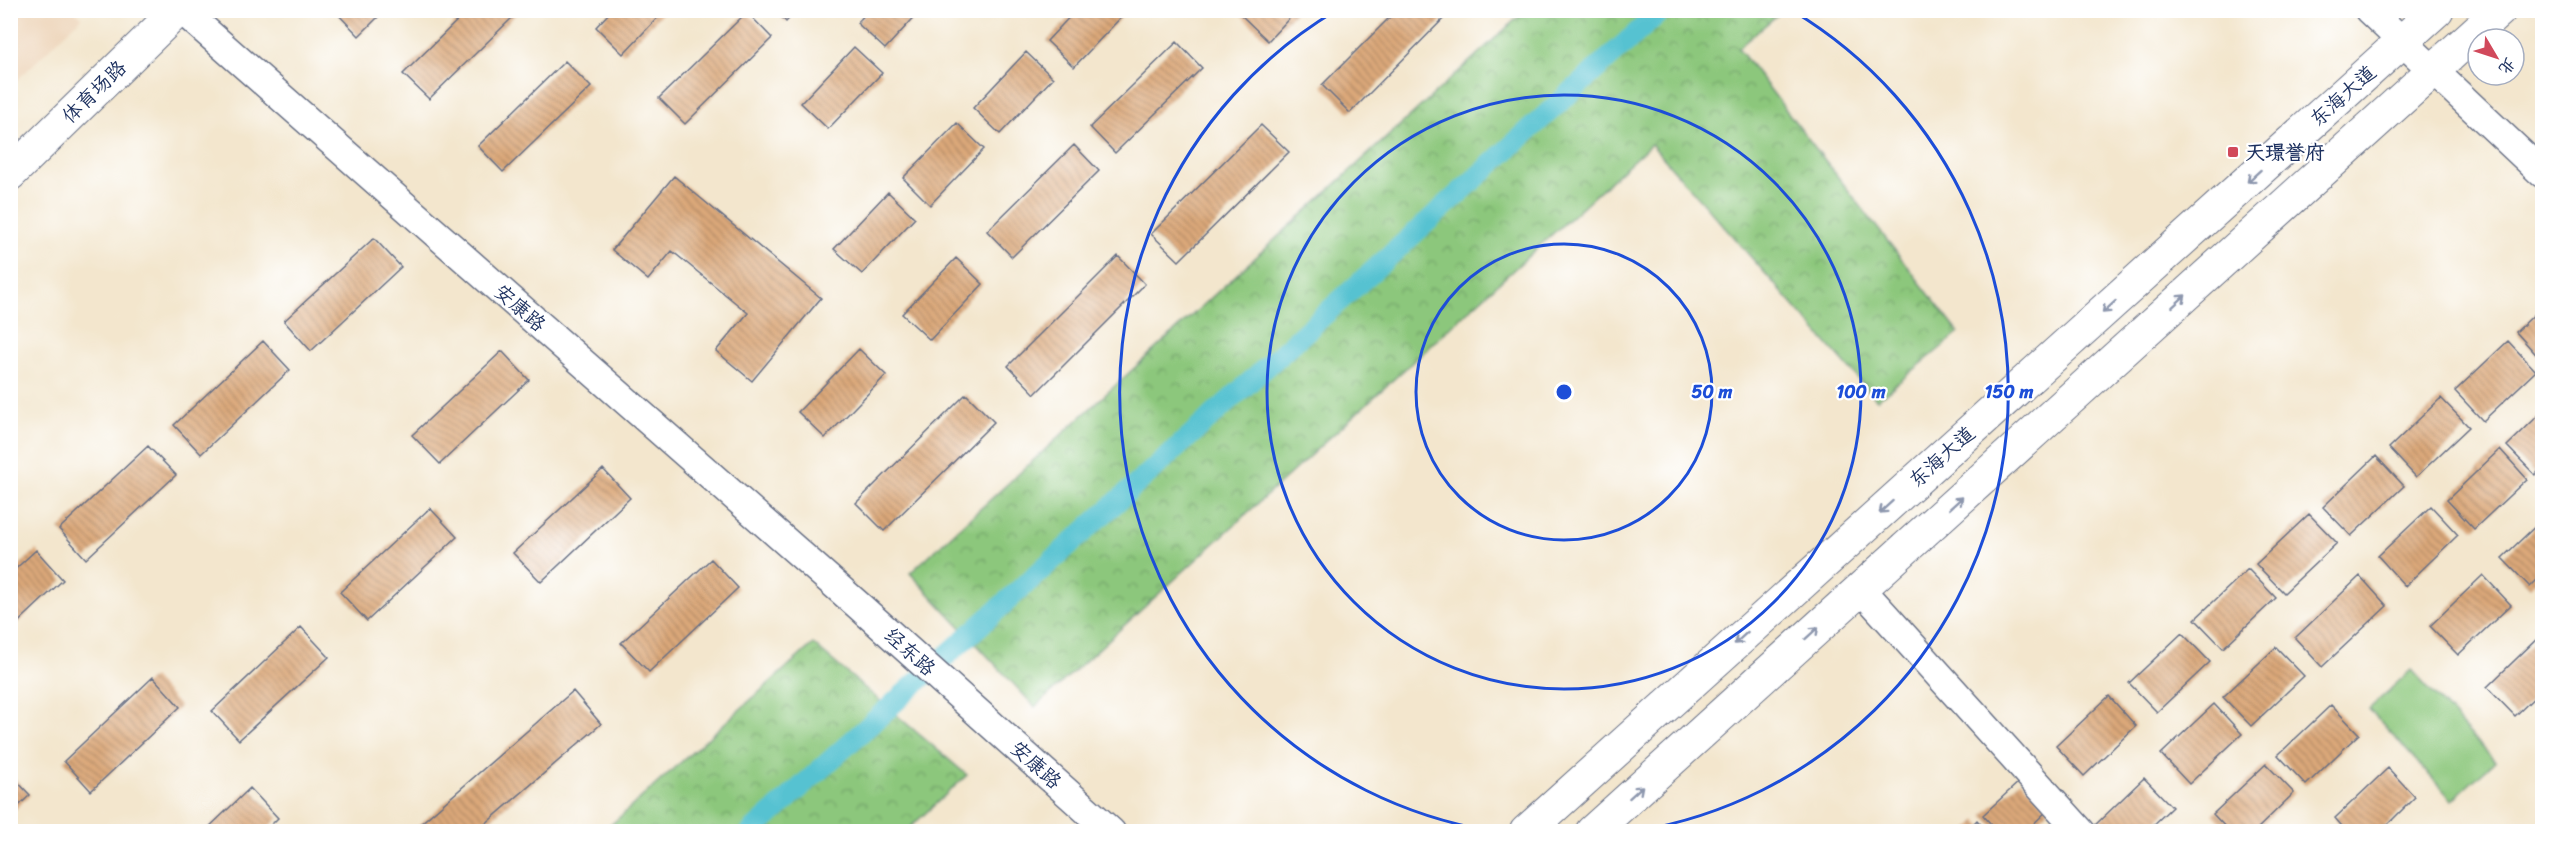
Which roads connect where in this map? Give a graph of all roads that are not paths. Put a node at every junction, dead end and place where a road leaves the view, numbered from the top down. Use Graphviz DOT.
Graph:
graph roads {
  1 [pos="180,10"];
  2 [pos="2369,10"];
  3 [pos="2438,10"];
  4 [pos="2500,10"];
  5 [pos="2402,42"];
  6 [pos="2434,71"];
  7 [pos="2542,173"];
  8 [pos="10,174"];
  9 [pos="1861,589"];
  10 [pos="858,605"];
  11 [pos="962,699"];
  12 [pos="1111,831"];
  13 [pos="1526,831"];
  14 [pos="1593,831"];
  15 [pos="2081,831"];
  1 -- 8 [label="main road, 体育场路"];
  1 -- 10 [label="street, 安康路"];
  2 -- 5 [label="street"];
  3 -- 5 [label="main road, 东海大道"];
  4 -- 6 [label="main road"];
  5 -- 6 [label="street"];
  5 -- 13 [label="main road, 东海大道, one-way"];
  6 -- 7 [label="street"];
  9 -- 6 [label="main road, one-way"];
  14 -- 9 [label="main road, one-way"];
  9 -- 15 [label="street"];
  10 -- 11 [label="street, 经东路"];
  11 -- 12 [label="street, 安康路"];
}
